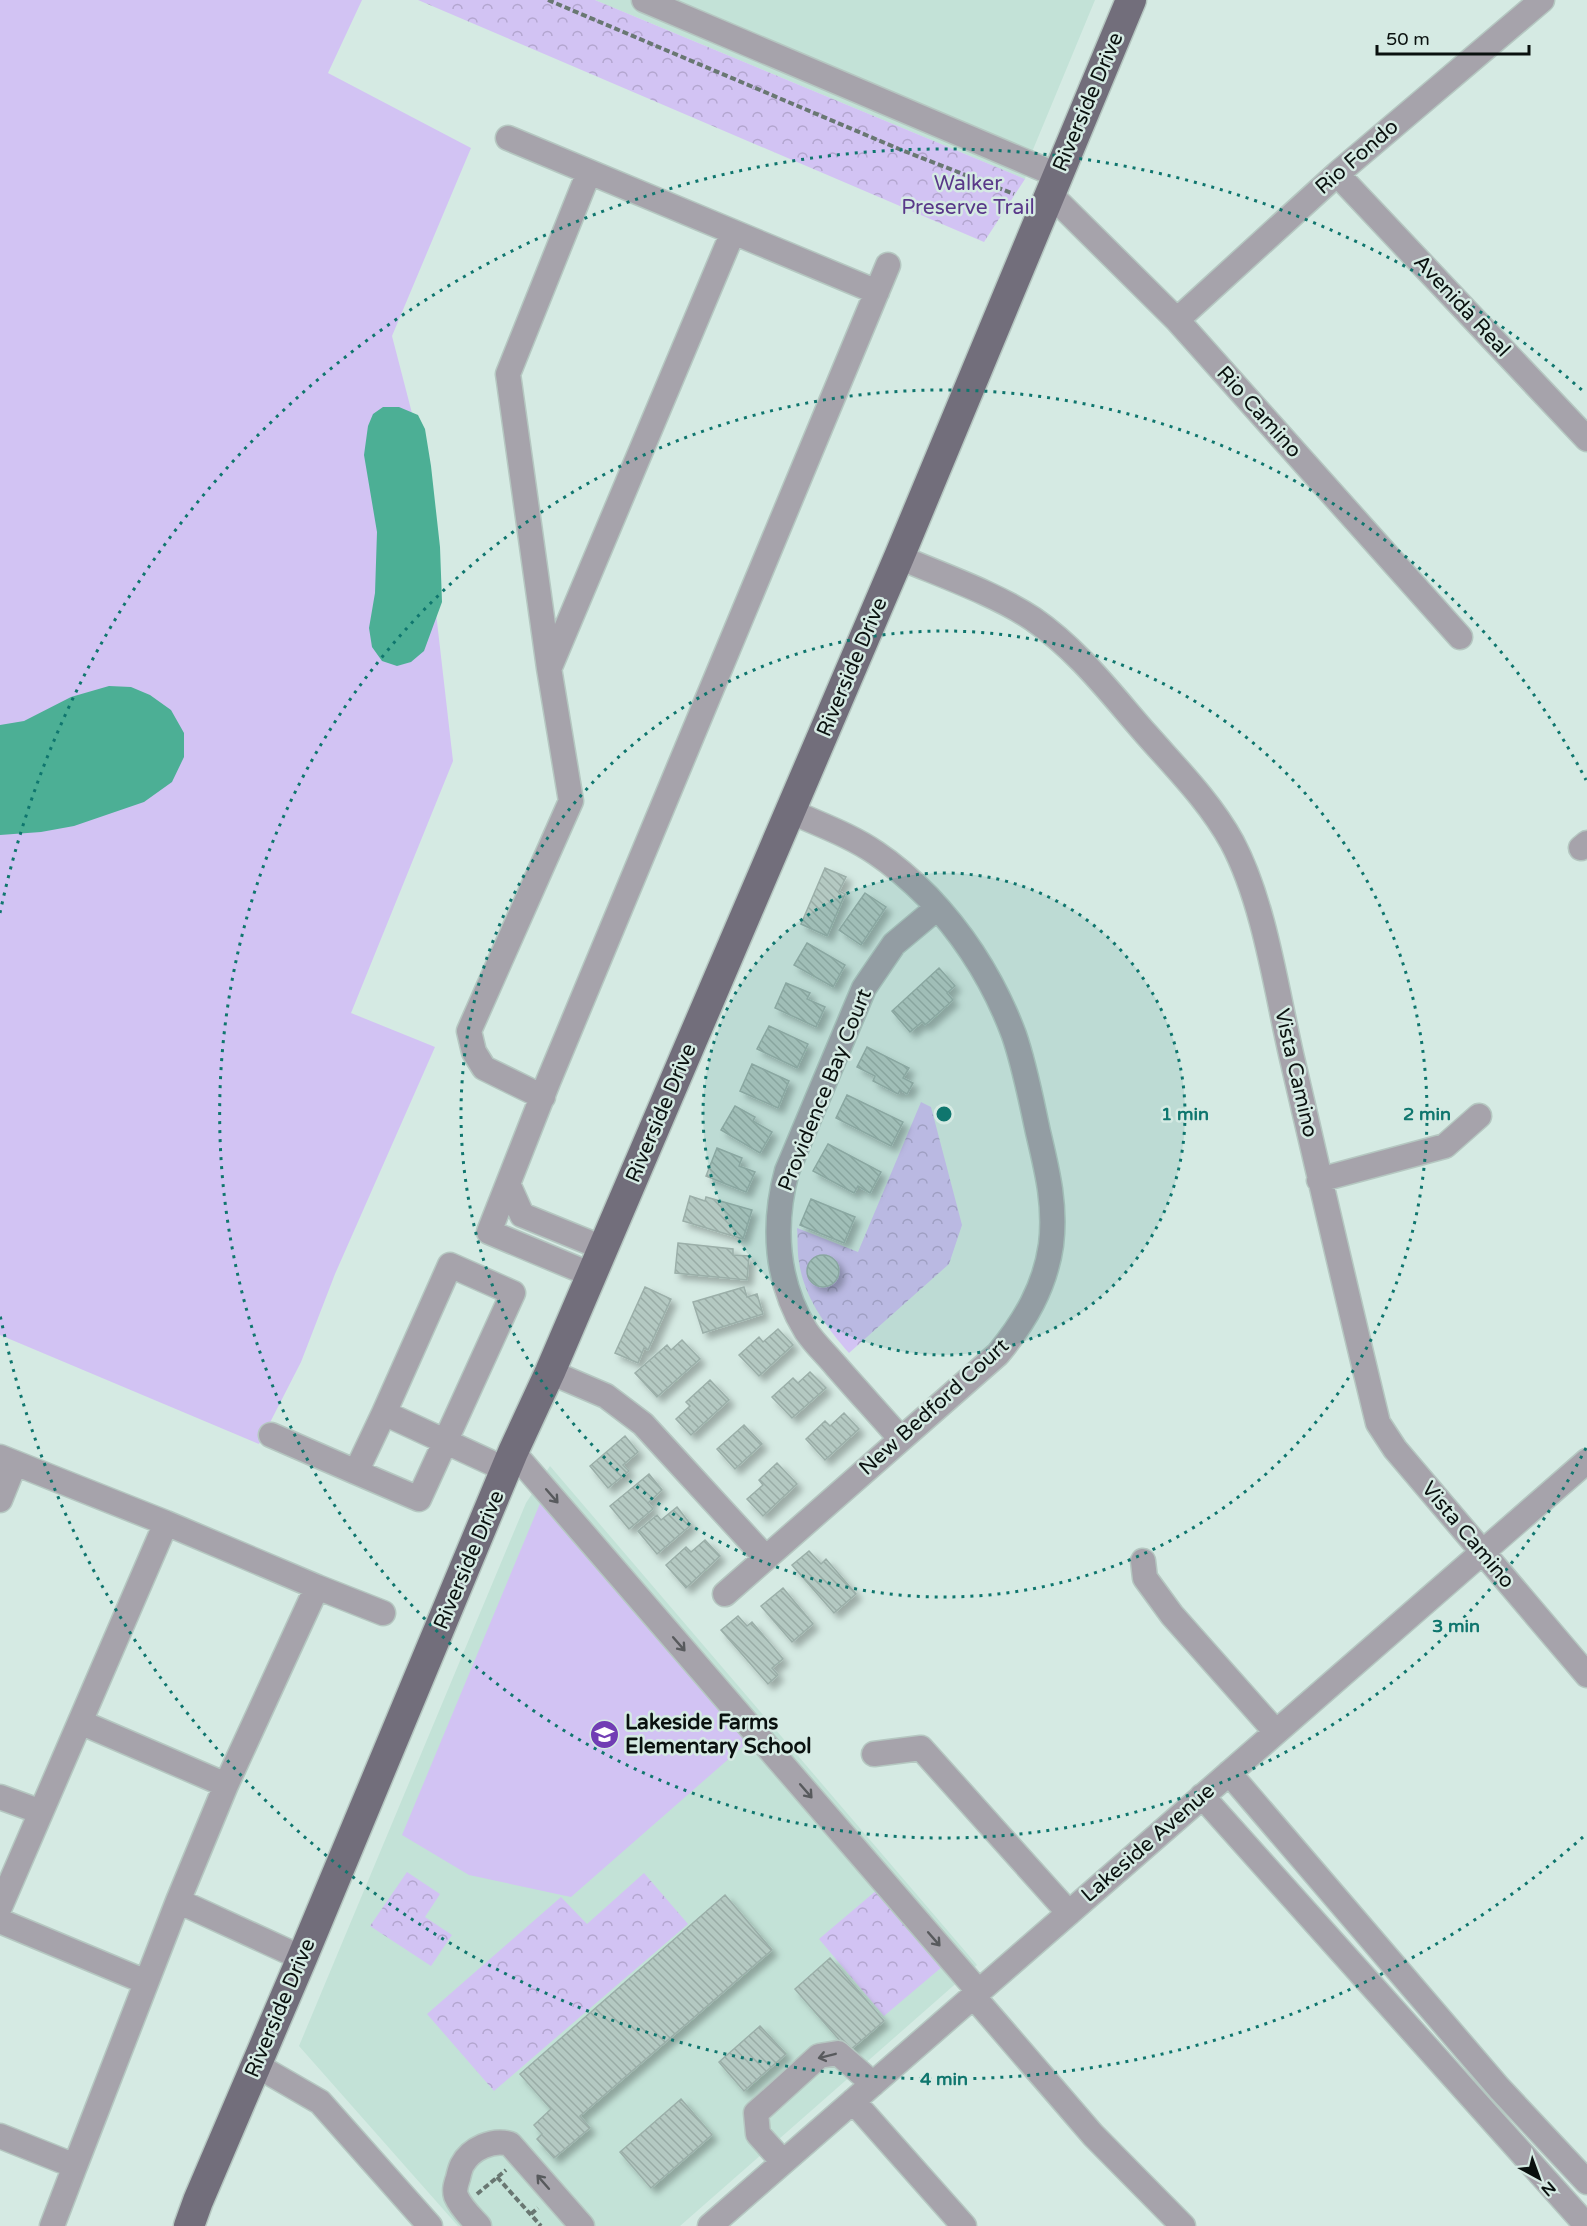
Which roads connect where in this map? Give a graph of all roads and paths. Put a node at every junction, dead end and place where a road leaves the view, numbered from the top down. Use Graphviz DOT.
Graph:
graph roads {
  1 [pos="548,0"];
  2 [pos="644,0"];
  3 [pos="1131,0"];
  4 [pos="1542,0"];
  5 [pos="508,138"];
  6 [pos="589,172"];
  7 [pos="1337,174"];
  8 [pos="1053,184"];
  9 [pos="1014,194"];
  10 [pos="733,232"];
  11 [pos="888,266"];
  12 [pos="877,292"];
  13 [pos="1177,320"];
  14 [pos="1587,439"];
  15 [pos="899,556"];
  16 [pos="1460,637"];
  17 [pos="549,668"];
  18 [pos="790,811"];
  19 [pos="937,908"];
  20 [pos="543,1097"];
  21 [pos="1479,1116"];
  22 [pos="1319,1180"];
  23 [pos="509,1186"];
  24 [pos="549,1225"];
  25 [pos="603,1248"];
  26 [pos="538,1254"];
  27 [pos="592,1275"];
  28 [pos="550,1372"];
  29 [pos="384,1413"];
  30 [pos="272,1435"];
  31 [pos="900,1438"];
  32 [pos="445,1442"];
  33 [pos="7,1460"];
  34 [pos="510,1461"];
  35 [pos="1587,1461"];
  36 [pos="356,1472"];
  37 [pos="0,1500"];
  38 [pos="166,1523"];
  39 [pos="1482,1553"];
  40 [pos="765,1557"];
  41 [pos="1143,1561"];
  42 [pos="317,1587"];
  43 [pos="725,1594"];
  44 [pos="383,1613"];
  45 [pos="1587,1675"];
  46 [pos="80,1722"];
  47 [pos="1276,1732"];
  48 [pos="874,1754"];
  49 [pos="1229,1773"];
  50 [pos="226,1785"];
  51 [pos="1202,1796"];
  52 [pos="0,1797"];
  53 [pos="41,1812"];
  54 [pos="178,1901"];
  55 [pos="0,1906"];
  56 [pos="1069,1913"];
  57 [pos="0,1921"];
  58 [pos="302,1958"];
  59 [pos="146,1982"];
  60 [pos="977,1994"];
  61 [pos="256,2065"];
  62 [pos="873,2084"];
  63 [pos="853,2101"];
  64 [pos="0,2136"];
  65 [pos="521,2157"];
  66 [pos="783,2162"];
  67 [pos="75,2166"];
  68 [pos="497,2177"];
  69 [pos="1587,2182"];
  70 [pos="462,2207"];
  71 [pos="52,2226"];
  72 [pos="189,2226"];
  73 [pos="430,2226"];
  74 [pos="479,2226"];
  75 [pos="541,2226"];
  76 [pos="582,2226"];
  77 [pos="710,2226"];
  78 [pos="964,2226"];
  79 [pos="1183,2226"];
  80 [pos="1587,2226"];
  1 -- 9 [label="path"];
  2 -- 8 [label="street"];
  3 -- 8 [label="main road, Riverside Drive"];
  4 -- 7 [label="street, Rio Fondo"];
  5 -- 6 [label="street"];
  6 -- 10 [label="street"];
  6 -- 17 [label="street"];
  7 -- 13 [label="street, Rio Fondo"];
  7 -- 14 [label="street, Avenida Real"];
  8 -- 13 [label="street, Rio Camino"];
  8 -- 15 [label="main road, Riverside Drive"];
  10 -- 12 [label="street"];
  10 -- 17 [label="street"];
  11 -- 12 [label="street"];
  12 -- 20 [label="street"];
  13 -- 16 [label="street, Rio Camino"];
  15 -- 18 [label="main road, Riverside Drive"];
  15 -- 22 [label="street, Vista Camino"];
  17 -- 20 [label="street"];
  18 -- 19 [label="street, New Bedford Court"];
  18 -- 25 [label="main road, Riverside Drive"];
  19 -- 31 [label="street, New Bedford Court"];
  19 -- 31 [label="street, Providence Bay Court"];
  20 -- 23 [label="street"];
  21 -- 22 [label="street"];
  22 -- 39 [label="street, Vista Camino"];
  23 -- 24 [label="street"];
  23 -- 26 [label="street"];
  24 -- 25 [label="street"];
  24 -- 26 [label="street"];
  25 -- 27 [label="main road, Riverside Drive"];
  26 -- 27 [label="street"];
  27 -- 28 [label="main road, Riverside Drive"];
  28 -- 34 [label="main road, Riverside Drive"];
  28 -- 40 [label="street"];
  29 -- 32 [label="street"];
  29 -- 32 [label="street"];
  29 -- 36 [label="street"];
  30 -- 36 [label="street"];
  31 -- 40 [label="street, New Bedford Court"];
  32 -- 34 [label="street"];
  32 -- 36 [label="street"];
  33 -- 37 [label="street"];
  33 -- 38 [label="street"];
  34 -- 58 [label="main road, Riverside Drive"];
  34 -- 60 [label="street, one-way"];
  35 -- 39 [label="street, Lakeside Avenue"];
  38 -- 42 [label="street"];
  38 -- 46 [label="street"];
  39 -- 45 [label="street, Vista Camino"];
  39 -- 47 [label="street, Lakeside Avenue"];
  40 -- 43 [label="street, New Bedford Court"];
  41 -- 47 [label="street"];
  42 -- 44 [label="street"];
  42 -- 50 [label="street"];
  46 -- 50 [label="street"];
  46 -- 53 [label="street"];
  47 -- 49 [label="street, Lakeside Avenue"];
  48 -- 56 [label="street"];
  49 -- 51 [label="street, Lakeside Avenue"];
  49 -- 69 [label="street"];
  50 -- 54 [label="street"];
  51 -- 56 [label="street, Lakeside Avenue"];
  51 -- 80 [label="street"];
  52 -- 53 [label="street"];
  53 -- 55 [label="street"];
  54 -- 58 [label="street"];
  54 -- 59 [label="street"];
  56 -- 60 [label="street, Lakeside Avenue"];
  57 -- 59 [label="street"];
  58 -- 61 [label="main road, Riverside Drive"];
  59 -- 67 [label="street"];
  60 -- 62 [label="street, Lakeside Avenue"];
  60 -- 79 [label="street"];
  61 -- 72 [label="main road, Riverside Drive"];
  61 -- 73 [label="street"];
  62 -- 63 [label="street, Lakeside Avenue"];
  62 -- 66 [label="street, one-way"];
  63 -- 66 [label="street, Lakeside Avenue"];
  63 -- 78 [label="street"];
  64 -- 67 [label="street"];
  65 -- 68 [label="path"];
  65 -- 70 [label="street"];
  76 -- 65 [label="street, one-way"];
  66 -- 77 [label="street, Lakeside Avenue"];
  67 -- 71 [label="street"];
  68 -- 70 [label="path"];
  68 -- 75 [label="path"];
  70 -- 74 [label="street"];
}
